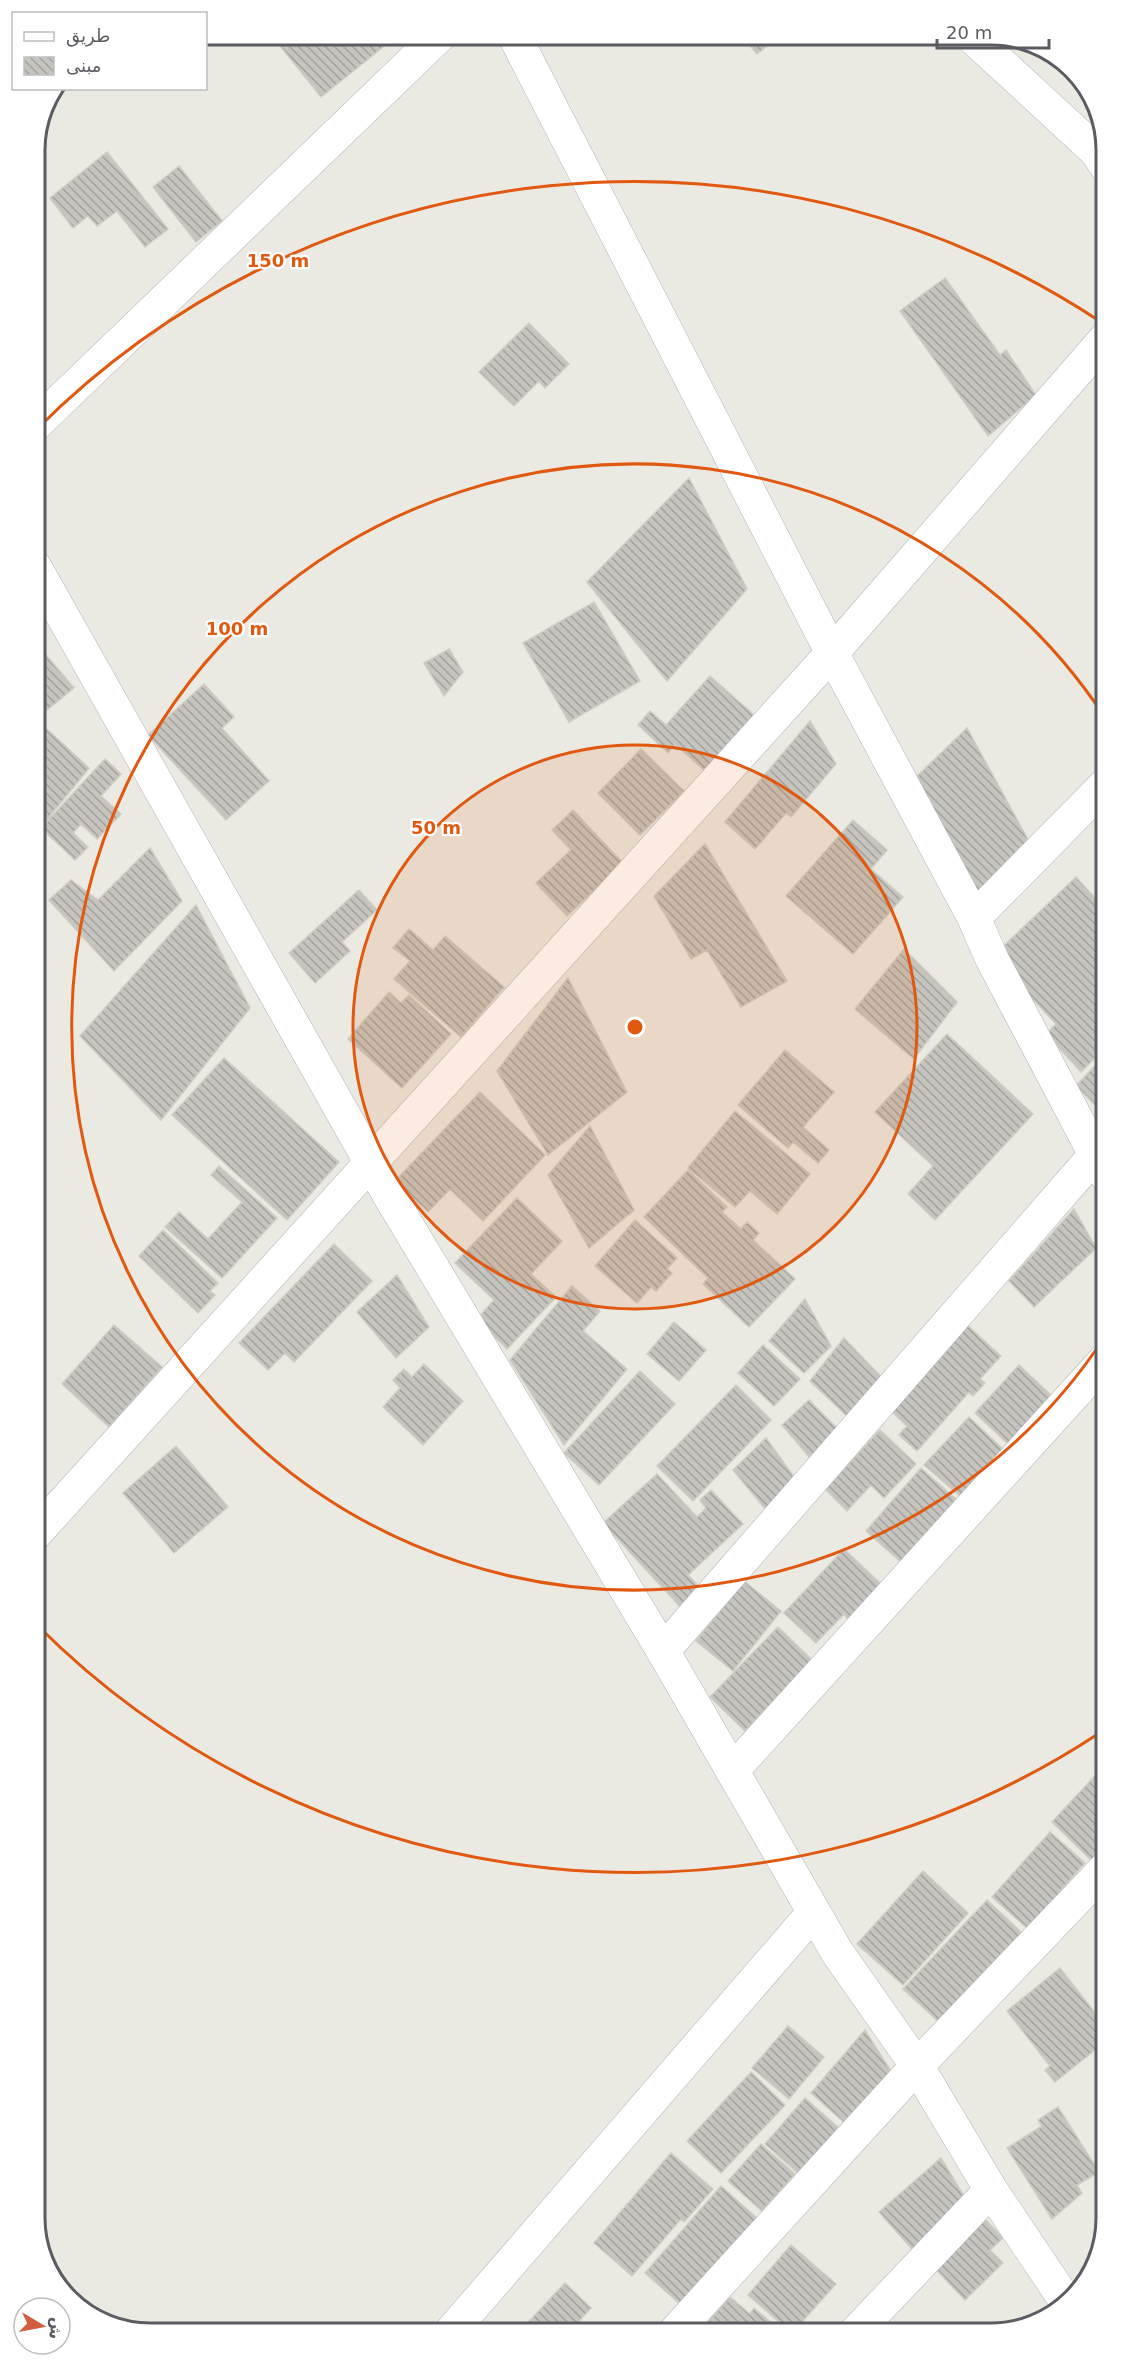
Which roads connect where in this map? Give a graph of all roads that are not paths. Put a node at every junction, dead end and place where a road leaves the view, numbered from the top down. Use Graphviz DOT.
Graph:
graph roads {
  1 [pos="430,45"];
  2 [pos="519,45"];
  3 [pos="981,45"];
  4 [pos="1096,151"];
  5 [pos="1096,351"];
  6 [pos="45,415"];
  7 [pos="45,585"];
  8 [pos="832,653"];
  9 [pos="1096,795"];
  10 [pos="974,918"];
  11 [pos="1096,1155"];
  12 [pos="371,1162"];
  13 [pos="1096,1170"];
  14 [pos="1096,1371"];
  15 [pos="45,1523"];
  16 [pos="663,1651"];
  17 [pos="732,1771"];
  18 [pos="1096,1879"];
  19 [pos="814,1912"];
  20 [pos="917,2066"];
  21 [pos="991,2190"];
  22 [pos="1062,2295"];
  23 [pos="459,2323"];
  24 [pos="683,2323"];
  25 [pos="865,2323"];
  1 -- 6 [label="street"];
  2 -- 8 [label="street"];
  3 -- 4 [label="street"];
  5 -- 8 [label="street"];
  7 -- 12 [label="street"];
  8 -- 10 [label="street"];
  8 -- 12 [label="street"];
  9 -- 10 [label="street"];
  10 -- 11 [label="street"];
  12 -- 15 [label="street"];
  12 -- 16 [label="street"];
  13 -- 16 [label="street"];
  14 -- 17 [label="street"];
  16 -- 17 [label="street"];
  17 -- 19 [label="street"];
  18 -- 20 [label="street"];
  19 -- 20 [label="street"];
  19 -- 23 [label="street"];
  20 -- 21 [label="street"];
  20 -- 24 [label="street"];
  21 -- 22 [label="street"];
  21 -- 25 [label="street"];
}
